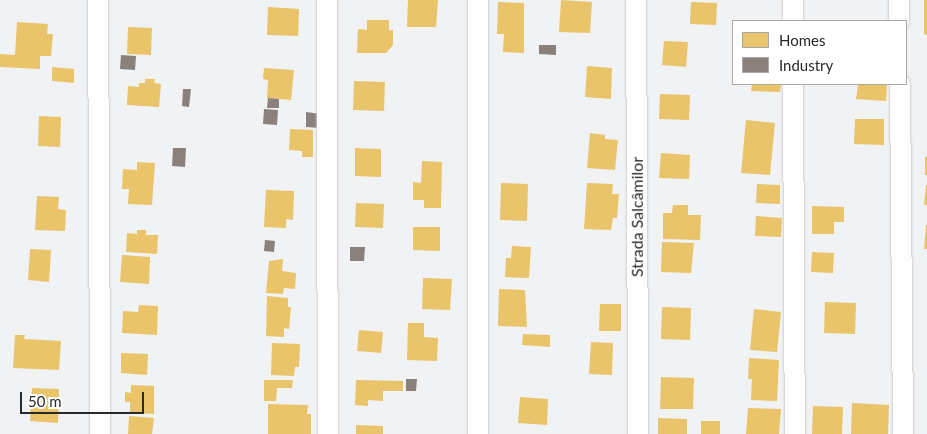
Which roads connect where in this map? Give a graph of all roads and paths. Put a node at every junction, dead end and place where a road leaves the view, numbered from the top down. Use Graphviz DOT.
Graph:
graph roads {
  1 [pos="98,0"];
  2 [pos="327,0"];
  3 [pos="478,0"];
  4 [pos="636,0"];
  5 [pos="793,0"];
  6 [pos="899,0"];
  7 [pos="793,20"];
  8 [pos="899,20"];
  9 [pos="793,85"];
  10 [pos="900,85"];
  11 [pos="100,434"];
  12 [pos="328,434"];
  13 [pos="478,434"];
  14 [pos="638,434"];
  15 [pos="795,434"];
  16 [pos="903,434"];
  1 -- 11 [label="street"];
  2 -- 12 [label="street"];
  3 -- 13 [label="street"];
  4 -- 14 [label="street, Strada Salcâmilor"];
  5 -- 7 [label="street"];
  6 -- 8 [label="street"];
  9 -- 15 [label="street"];
  10 -- 16 [label="street"];
}
